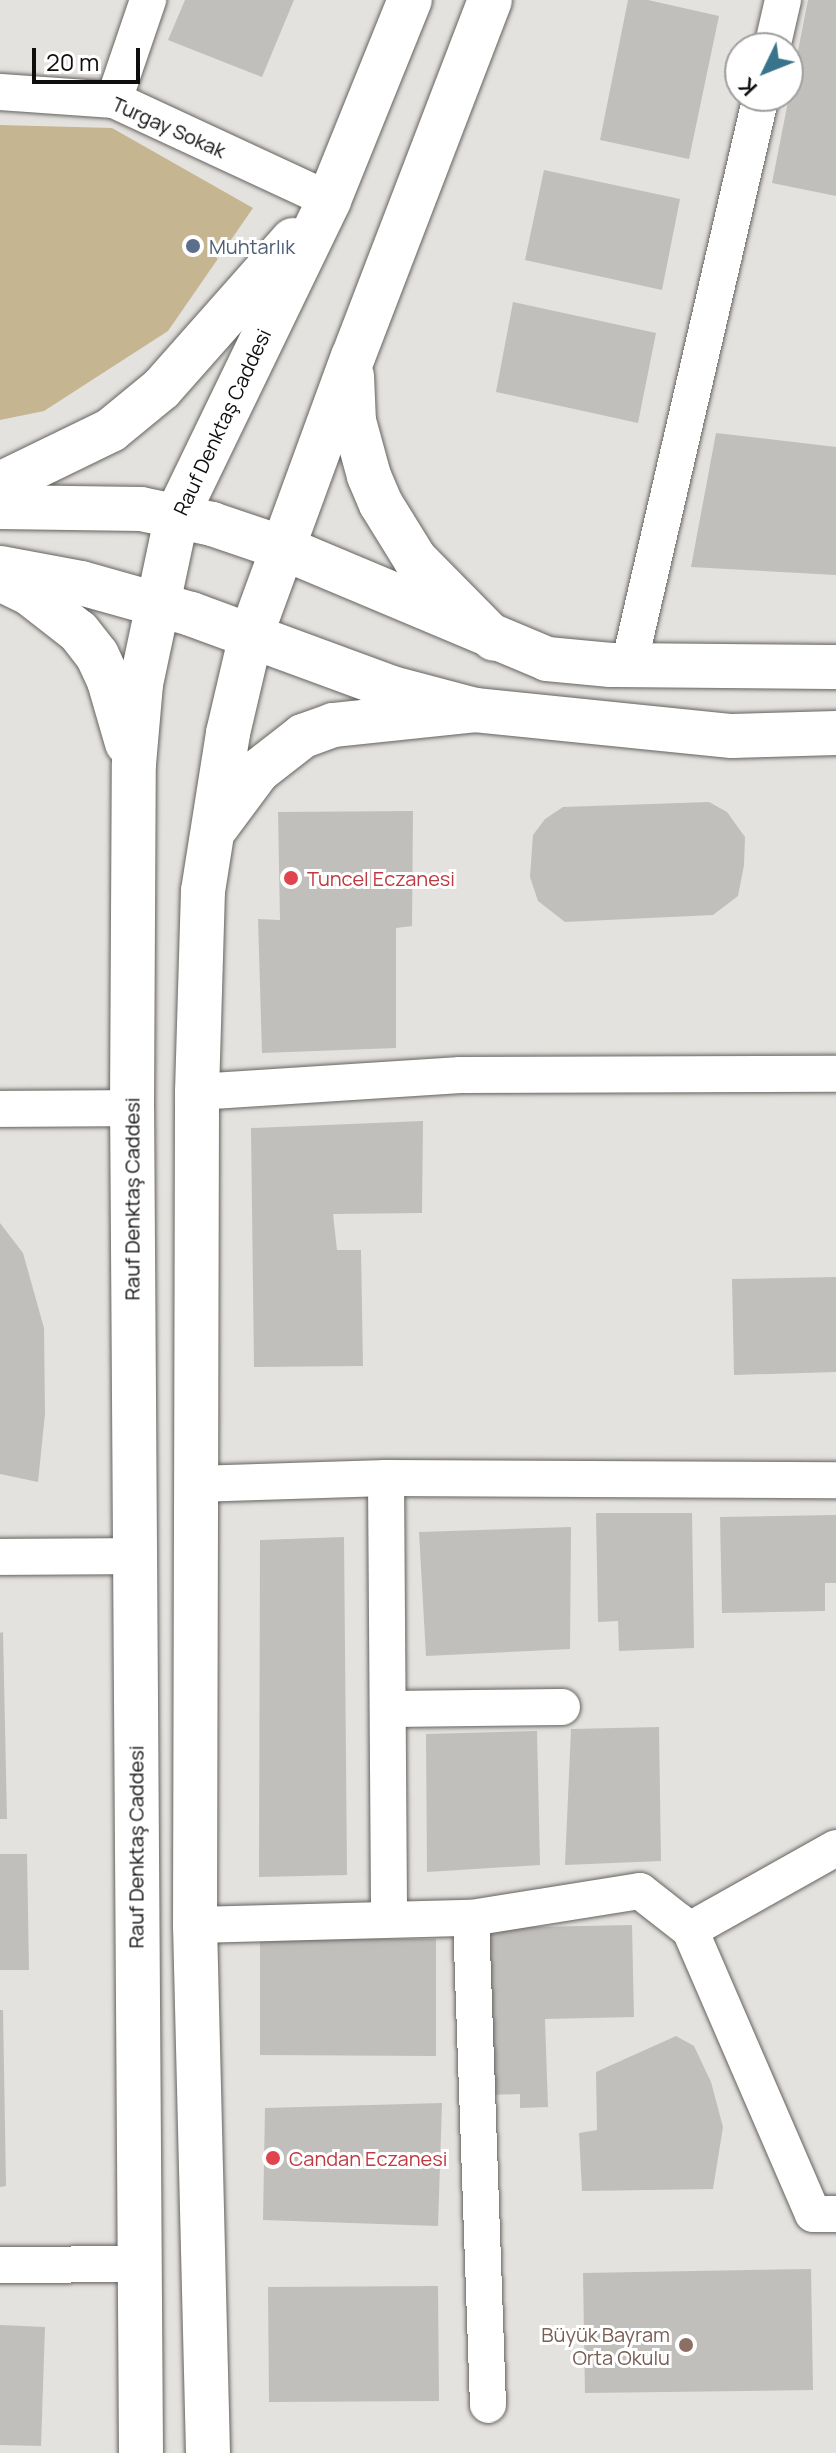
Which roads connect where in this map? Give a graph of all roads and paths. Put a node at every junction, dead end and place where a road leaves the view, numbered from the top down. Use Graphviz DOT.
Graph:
graph roads {
  1 [pos="148,0"];
  2 [pos="410,0"];
  3 [pos="490,0"];
  4 [pos="783,0"];
  5 [pos="776,32"];
  6 [pos="0,92"];
  7 [pos="114,100"];
  8 [pos="757,112"];
  9 [pos="329,200"];
  10 [pos="353,357"];
  11 [pos="0,484"];
  12 [pos="0,507"];
  13 [pos="177,515"];
  14 [pos="283,548"];
  15 [pos="0,568"];
  16 [pos="0,579"];
  17 [pos="156,604"];
  18 [pos="251,635"];
  19 [pos="494,639"];
  20 [pos="629,665"];
  21 [pos="836,667"];
  22 [pos="475,710"];
  23 [pos="836,733"];
  24 [pos="134,764"];
  25 [pos="212,834"];
  26 [pos="836,1074"];
  27 [pos="197,1092"];
  28 [pos="132,1108"];
  29 [pos="0,1109"];
  30 [pos="386,1478"];
  31 [pos="836,1480"];
  32 [pos="195,1484"];
  33 [pos="134,1556"];
  34 [pos="0,1557"];
  35 [pos="562,1707"];
  36 [pos="388,1709"];
  37 [pos="836,1848"];
  38 [pos="471,1918"];
  39 [pos="389,1919"];
  40 [pos="195,1925"];
  41 [pos="690,1930"];
  42 [pos="836,2214"];
  43 [pos="140,2264"];
  44 [pos="0,2265"];
  45 [pos="488,2405"];
  46 [pos="141,2453"];
  47 [pos="208,2453"];
  1 -- 7 [label="street"];
  2 -- 9 [label="main road, Rauf Denktaş Caddesi"];
  3 -- 10 [label="main road"];
  4 -- 5 [label="street"];
  6 -- 7 [label="street, Turgay Sokak"];
  7 -- 9 [label="street, Turgay Sokak"];
  8 -- 20 [label="street"];
  9 -- 11 [label="main road"];
  9 -- 13 [label="main road, Rauf Denktaş Caddesi"];
  10 -- 14 [label="main road"];
  10 -- 19 [label="main road"];
  12 -- 13 [label="main road"];
  13 -- 14 [label="main road"];
  13 -- 17 [label="main road, Rauf Denktaş Caddesi"];
  14 -- 18 [label="main road"];
  14 -- 19 [label="main road"];
  15 -- 17 [label="main road"];
  16 -- 24 [label="main road"];
  17 -- 18 [label="main road"];
  17 -- 24 [label="main road, Rauf Denktaş Caddesi"];
  18 -- 22 [label="main road"];
  18 -- 25 [label="main road"];
  19 -- 20 [label="main road"];
  20 -- 21 [label="main road"];
  22 -- 23 [label="main road"];
  22 -- 25 [label="main road"];
  24 -- 28 [label="main road, Rauf Denktaş Caddesi"];
  25 -- 27 [label="main road"];
  26 -- 27 [label="street"];
  27 -- 32 [label="main road"];
  28 -- 29 [label="street"];
  28 -- 33 [label="main road, Rauf Denktaş Caddesi"];
  30 -- 31 [label="street"];
  30 -- 32 [label="street"];
  30 -- 36 [label="street"];
  32 -- 40 [label="main road"];
  33 -- 34 [label="street"];
  33 -- 43 [label="main road, Rauf Denktaş Caddesi"];
  35 -- 36 [label="street"];
  36 -- 39 [label="street"];
  37 -- 41 [label="street"];
  38 -- 39 [label="street"];
  38 -- 41 [label="street"];
  38 -- 45 [label="street"];
  39 -- 40 [label="street"];
  40 -- 47 [label="main road"];
  41 -- 42 [label="street"];
  43 -- 44 [label="street"];
  43 -- 46 [label="main road, Rauf Denktaş Caddesi"];
}
